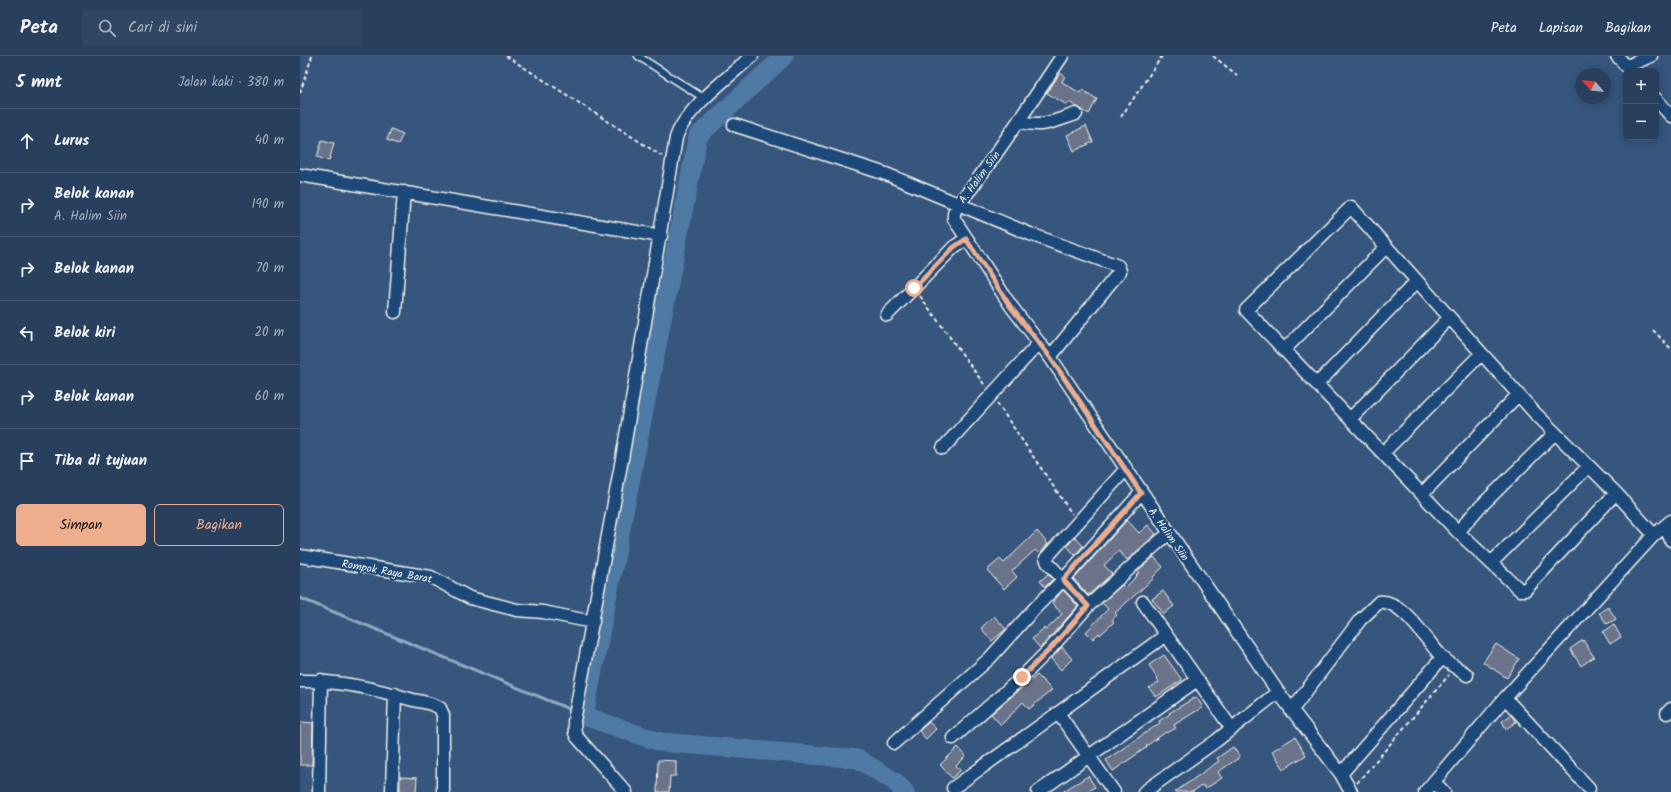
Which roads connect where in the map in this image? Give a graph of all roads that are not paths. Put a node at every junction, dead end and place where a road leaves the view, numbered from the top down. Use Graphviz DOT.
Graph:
graph roads {
  1 [pos="638,56"];
  2 [pos="752,56"];
  3 [pos="1062,56"];
  4 [pos="1617,56"];
  5 [pos="1651,56"];
  6 [pos="1628,68"];
  7 [pos="1631,68"];
  8 [pos="705,100"];
  9 [pos="1659,102"];
  10 [pos="1076,114"];
  11 [pos="1671,116"];
  12 [pos="1019,122"];
  13 [pos="734,125"];
  14 [pos="300,175"];
  15 [pos="404,192"];
  16 [pos="958,204"];
  17 [pos="661,236"];
  18 [pos="961,243"];
  19 [pos="1386,247"];
  20 [pos="1416,282"];
  21 [pos="395,312"];
  22 [pos="887,315"];
  23 [pos="1449,318"];
  24 [pos="1039,343"];
  25 [pos="1284,350"];
  26 [pos="1481,354"];
  27 [pos="1050,357"];
  28 [pos="1317,384"];
  29 [pos="1518,395"];
  30 [pos="1350,419"];
  31 [pos="1555,433"];
  32 [pos="942,448"];
  33 [pos="1383,454"];
  34 [pos="1589,466"];
  35 [pos="1125,470"];
  36 [pos="1141,493"];
  37 [pos="1616,493"];
  38 [pos="1422,494"];
  39 [pos="1668,524"];
  40 [pos="1458,532"];
  41 [pos="1169,534"];
  42 [pos="1654,535"];
  43 [pos="1671,540"];
  44 [pos="300,556"];
  45 [pos="1491,563"];
  46 [pos="1063,580"];
  47 [pos="1143,602"];
  48 [pos="1088,606"];
  49 [pos="593,622"];
  50 [pos="1166,635"];
  51 [pos="1442,658"];
  52 [pos="1467,675"];
  53 [pos="321,680"];
  54 [pos="1197,680"];
  55 [pos="300,681"];
  56 [pos="1278,692"];
  57 [pos="395,694"];
  58 [pos="1505,698"];
  59 [pos="1292,711"];
  60 [pos="1058,712"];
  61 [pos="1232,729"];
  62 [pos="953,738"];
  63 [pos="894,743"];
  64 [pos="1089,756"];
  65 [pos="1341,774"];
  66 [pos="1434,782"];
  67 [pos="953,788"];
  68 [pos="1590,788"];
  69 [pos="319,792"];
  70 [pos="392,792"];
  71 [pos="443,792"];
  72 [pos="626,792"];
  73 [pos="1038,792"];
  74 [pos="1114,792"];
  75 [pos="1144,792"];
  76 [pos="1350,792"];
  77 [pos="1425,792"];
  78 [pos="1444,792"];
  1 -- 8 [label="lane"];
  2 -- 8 [label="street"];
  3 -- 12 [label="street, A. Halim Siin"];
  4 -- 6 [label="street"];
  5 -- 7 [label="street"];
  8 -- 17 [label="street"];
  9 -- 11 [label="street"];
  10 -- 12 [label="street"];
  12 -- 16 [label="street, A. Halim Siin"];
  13 -- 16 [label="street"];
  14 -- 15 [label="street"];
  15 -- 17 [label="street"];
  15 -- 21 [label="street"];
  16 -- 18 [label="street, A. Halim Siin"];
  16 -- 27 [label="street"];
  17 -- 49 [label="street"];
  18 -- 22 [label="street"];
  18 -- 24 [label="street, A. Halim Siin"];
  19 -- 20 [label="street"];
  19 -- 25 [label="street"];
  19 -- 25 [label="street"];
  20 -- 23 [label="street"];
  20 -- 28 [label="street"];
  23 -- 26 [label="street"];
  23 -- 30 [label="street"];
  24 -- 27 [label="street, A. Halim Siin"];
  24 -- 32 [label="street"];
  25 -- 28 [label="street"];
  26 -- 29 [label="street"];
  26 -- 33 [label="street"];
  27 -- 35 [label="street, A. Halim Siin"];
  28 -- 30 [label="street"];
  29 -- 31 [label="street"];
  29 -- 38 [label="street"];
  30 -- 33 [label="street"];
  31 -- 34 [label="street"];
  31 -- 40 [label="street"];
  33 -- 38 [label="street"];
  34 -- 37 [label="street"];
  34 -- 45 [label="street"];
  35 -- 36 [label="street, A. Halim Siin"];
  35 -- 46 [label="street"];
  36 -- 41 [label="street, A. Halim Siin"];
  36 -- 46 [label="street"];
  37 -- 42 [label="street"];
  37 -- 45 [label="street"];
  38 -- 40 [label="street"];
  39 -- 42 [label="street"];
  39 -- 43 [label="street"];
  40 -- 45 [label="street"];
  41 -- 48 [label="street"];
  41 -- 56 [label="street, A. Halim Siin"];
  42 -- 58 [label="street"];
  44 -- 49 [label="street, Rompok Raya Barat"];
  46 -- 48 [label="street"];
  46 -- 63 [label="street"];
  47 -- 50 [label="street"];
  48 -- 62 [label="street"];
  49 -- 72 [label="street"];
  50 -- 54 [label="street"];
  50 -- 60 [label="street"];
  51 -- 52 [label="street"];
  51 -- 59 [label="street"];
  51 -- 65 [label="street"];
  53 -- 55 [label="street"];
  53 -- 57 [label="street"];
  53 -- 69 [label="street"];
  54 -- 61 [label="street"];
  54 -- 64 [label="street"];
  56 -- 59 [label="street, A. Halim Siin"];
  56 -- 61 [label="street"];
  57 -- 70 [label="street"];
  57 -- 71 [label="street"];
  58 -- 66 [label="street"];
  58 -- 68 [label="street"];
  59 -- 65 [label="street, A. Halim Siin"];
  60 -- 64 [label="street"];
  60 -- 67 [label="street"];
  61 -- 75 [label="street"];
  64 -- 73 [label="street"];
  64 -- 74 [label="street"];
  65 -- 76 [label="street, A. Halim Siin"];
  66 -- 77 [label="street"];
  66 -- 78 [label="street"];
}
